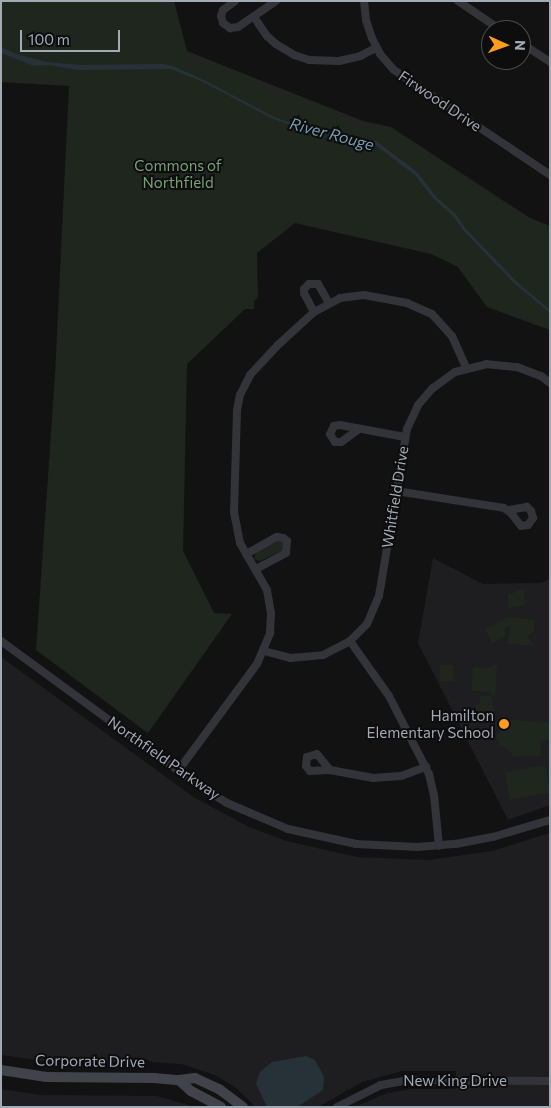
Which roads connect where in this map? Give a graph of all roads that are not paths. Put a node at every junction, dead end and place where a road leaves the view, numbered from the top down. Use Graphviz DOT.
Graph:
graph roads {
  1 [pos="235,1"];
  2 [pos="276,1"];
  3 [pos="364,1"];
  4 [pos="458,1"];
  5 [pos="254,17"];
  6 [pos="487,20"];
  7 [pos="376,48"];
  8 [pos="531,50"];
  9 [pos="550,62"];
  10 [pos="550,175"];
  11 [pos="329,303"];
  12 [pos="314,312"];
  13 [pos="466,368"];
  14 [pos="550,383"];
  15 [pos="359,429"];
  16 [pos="405,437"];
  17 [pos="396,491"];
  18 [pos="508,510"];
  19 [pos="246,554"];
  20 [pos="256,569"];
  21 [pos="1,641"];
  22 [pos="350,641"];
  23 [pos="264,651"];
  24 [pos="426,767"];
  25 [pos="330,770"];
  26 [pos="178,771"];
  27 [pos="550,820"];
  28 [pos="439,846"];
  29 [pos="1,1070"];
  30 [pos="179,1080"];
  31 [pos="550,1081"];
  32 [pos="226,1093"];
  33 [pos="220,1106"];
  34 [pos="243,1107"];
  35 [pos="337,1107"];
  1 -- 5 [label="street"];
  2 -- 5 [label="street"];
  3 -- 7 [label="street, Firwood Drive"];
  4 -- 6 [label="street"];
  5 -- 7 [label="street"];
  7 -- 10 [label="street, Firwood Drive"];
  8 -- 9 [label="street"];
  11 -- 12 [label="street"];
  11 -- 12 [label="street"];
  11 -- 13 [label="street"];
  12 -- 19 [label="street"];
  13 -- 14 [label="street, Whitfield Drive"];
  13 -- 16 [label="street, Whitfield Drive"];
  15 -- 16 [label="street"];
  16 -- 17 [label="street, Whitfield Drive"];
  17 -- 18 [label="street"];
  17 -- 22 [label="street, Whitfield Drive"];
  19 -- 20 [label="street"];
  19 -- 20 [label="street"];
  20 -- 23 [label="street"];
  21 -- 26 [label="street, Northfield Parkway"];
  22 -- 23 [label="street, Whitfield Drive"];
  22 -- 24 [label="street"];
  23 -- 26 [label="street"];
  24 -- 25 [label="street"];
  24 -- 28 [label="street"];
  26 -- 28 [label="street, Northfield Parkway"];
  27 -- 28 [label="street, Northfield Parkway"];
  29 -- 30 [label="street, Corporate Drive"];
  30 -- 32 [label="street, Corporate Drive"];
  30 -- 33 [label="street"];
  31 -- 35 [label="street, New King Drive"];
  32 -- 33 [label="street"];
  32 -- 34 [label="street, Corporate Drive"];
}
